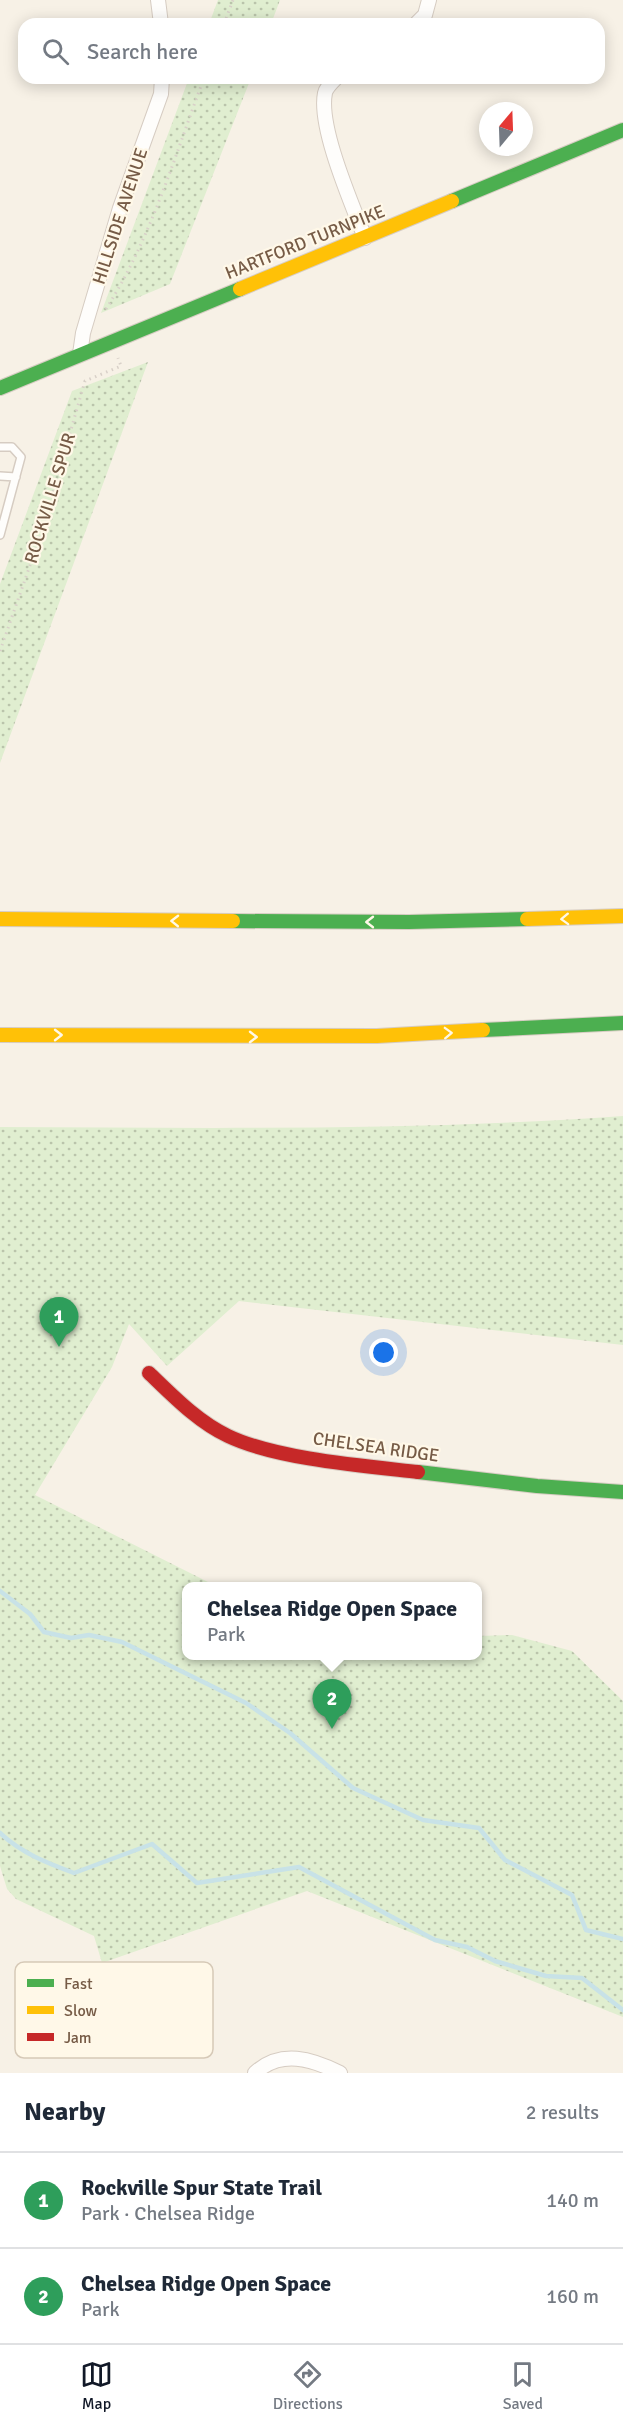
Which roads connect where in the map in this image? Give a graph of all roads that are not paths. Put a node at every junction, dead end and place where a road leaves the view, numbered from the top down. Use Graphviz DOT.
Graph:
graph roads {
  1 [pos="158,0"];
  2 [pos="429,0"];
  3 [pos="160,18"];
  4 [pos="422,18"];
  5 [pos="162,84"];
  6 [pos="331,84"];
  7 [pos="623,130"];
  8 [pos="365,238"];
  9 [pos="80,354"];
  10 [pos="0,388"];
  11 [pos="0,447"];
  12 [pos="0,476"];
  13 [pos="16,477"];
  14 [pos="0,535"];
  15 [pos="623,916"];
  16 [pos="0,919"];
  17 [pos="623,1023"];
  18 [pos="0,1035"];
  19 [pos="149,1373"];
  20 [pos="623,1492"];
  21 [pos="255,2073"];
  22 [pos="340,2073"];
  1 -- 3 [label="street"];
  2 -- 4 [label="street"];
  5 -- 9 [label="street, HILLSIDE AVENUE"];
  6 -- 8 [label="street"];
  7 -- 8 [label="main road, HARTFORD TURNPIKE"];
  8 -- 9 [label="main road, HARTFORD TURNPIKE"];
  9 -- 10 [label="main road, HARTFORD TURNPIKE"];
  11 -- 13 [label="lane"];
  12 -- 13 [label="lane"];
  13 -- 14 [label="lane"];
  15 -- 16 [label="main road, one-way"];
  18 -- 17 [label="main road, one-way"];
  19 -- 20 [label="main road, CHELSEA RIDGE"];
  21 -- 22 [label="street"];
}
